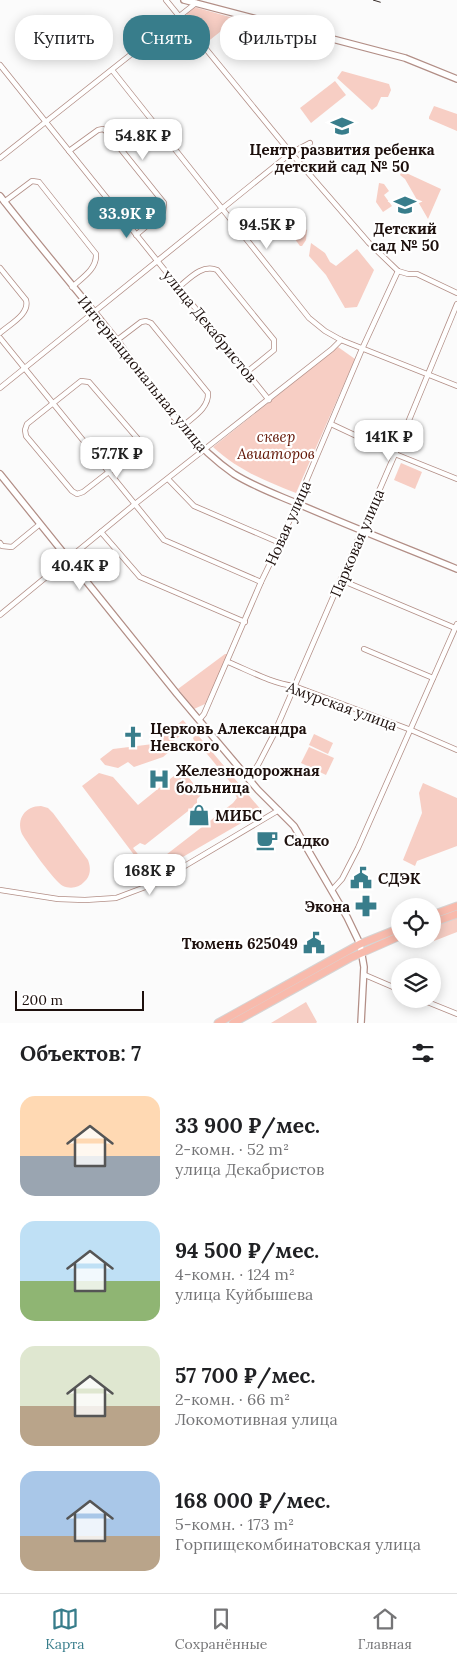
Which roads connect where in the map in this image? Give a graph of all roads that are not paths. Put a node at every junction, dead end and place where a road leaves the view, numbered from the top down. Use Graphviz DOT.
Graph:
graph roads {
  1 [pos="166,0"];
  2 [pos="184,0"];
  3 [pos="196,3"];
  4 [pos="177,15"];
  5 [pos="182,15"];
  6 [pos="210,55"];
  7 [pos="125,60"];
  8 [pos="0,65"];
  9 [pos="112,70"];
  10 [pos="457,79"];
  11 [pos="46,122"];
  12 [pos="310,143"];
  13 [pos="69,151"];
  14 [pos="291,153"];
  15 [pos="0,158"];
  16 [pos="0,196"];
  17 [pos="4,202"];
  18 [pos="221,208"];
  19 [pos="136,235"];
  20 [pos="157,260"];
  21 [pos="0,268"];
  22 [pos="398,271"];
  23 [pos="72,287"];
  24 [pos="179,287"];
  25 [pos="457,294"];
  26 [pos="457,304"];
  27 [pos="94,312"];
  28 [pos="0,332"];
  29 [pos="0,338"];
  30 [pos="341,340"];
  31 [pos="116,341"];
  32 [pos="362,349"];
  33 [pos="24,368"];
  34 [pos="247,372"];
  35 [pos="428,374"];
  36 [pos="457,386"];
  37 [pos="0,388"];
  38 [pos="269,400"];
  39 [pos="53,404"];
  40 [pos="331,424"];
  41 [pos="183,426"];
  42 [pos="205,450"];
  43 [pos="395,454"];
  44 [pos="110,473"];
  45 [pos="0,474"];
  46 [pos="168,479"];
  47 [pos="457,479"];
  48 [pos="297,503"];
  49 [pos="135,504"];
  50 [pos="40,524"];
  51 [pos="361,531"];
  52 [pos="101,532"];
  53 [pos="0,543"];
  54 [pos="280,543"];
  55 [pos="69,560"];
  56 [pos="457,569"];
  57 [pos="341,580"];
  58 [pos="262,582"];
  59 [pos="0,615"];
  60 [pos="245,622"];
  61 [pos="456,626"];
  62 [pos="364,649"];
  63 [pos="228,662"];
  64 [pos="433,678"];
  65 [pos="294,686"];
  66 [pos="199,720"];
  67 [pos="411,730"];
  68 [pos="457,750"];
  69 [pos="249,779"];
  70 [pos="279,810"];
  71 [pos="0,890"];
  72 [pos="332,890"];
  73 [pos="457,906"];
  74 [pos="441,912"];
  75 [pos="457,914"];
  76 [pos="441,920"];
  77 [pos="391,932"];
  78 [pos="391,940"];
  79 [pos="360,944"];
  80 [pos="362,952"];
  81 [pos="364,975"];
  82 [pos="391,986"];
  83 [pos="441,1008"];
  84 [pos="457,1014"];
  85 [pos="218,1023"];
  86 [pos="233,1023"];
  87 [pos="361,1023"];
  1 -- 4 [label="street"];
  2 -- 3 [label="street"];
  3 -- 5 [label="street"];
  3 -- 10 [label="street"];
  6 -- 14 [label="street"];
  7 -- 9 [label="street"];
  8 -- 11 [label="street, улица Декабристов"];
  9 -- 11 [label="street"];
  9 -- 18 [label="street"];
  11 -- 13 [label="street, улица Декабристов"];
  11 -- 15 [label="street"];
  12 -- 14 [label="street"];
  13 -- 19 [label="street, улица Декабристов"];
  13 -- 19 [label="street"];
  14 -- 18 [label="street"];
  14 -- 22 [label="street"];
  16 -- 17 [label="street, Интернациональная улица"];
  17 -- 23 [label="street, Интернациональная улица"];
  17 -- 23 [label="street"];
  18 -- 20 [label="street"];
  18 -- 30 [label="street"];
  19 -- 20 [label="street, улица Декабристов"];
  20 -- 24 [label="street, улица Декабристов"];
  20 -- 27 [label="street"];
  21 -- 28 [label="street"];
  22 -- 25 [label="street"];
  22 -- 32 [label="street, Новая улица"];
  23 -- 27 [label="street, Интернациональная улица"];
  24 -- 34 [label="street, улица Декабристов"];
  24 -- 34 [label="street"];
  26 -- 35 [label="street, Парковая улица"];
  27 -- 31 [label="street, Интернациональная улица"];
  27 -- 33 [label="street"];
  29 -- 33 [label="street"];
  30 -- 32 [label="street"];
  30 -- 38 [label="street"];
  31 -- 41 [label="street, Интернациональная улица"];
  31 -- 41 [label="street"];
  32 -- 35 [label="street"];
  32 -- 40 [label="street, Новая улица"];
  33 -- 37 [label="street"];
  33 -- 39 [label="street"];
  34 -- 38 [label="street, улица Декабристов"];
  35 -- 36 [label="street"];
  35 -- 43 [label="street, Парковая улица"];
  38 -- 42 [label="street"];
  39 -- 44 [label="street"];
  39 -- 44 [label="street"];
  39 -- 44 [label="street"];
  40 -- 43 [label="street"];
  40 -- 48 [label="street, Новая улица"];
  41 -- 42 [label="street, Интернациональная улица"];
  42 -- 46 [label="street"];
  42 -- 48 [label="street, Интернациональная улица"];
  43 -- 47 [label="street"];
  43 -- 51 [label="street, Парковая улица"];
  44 -- 49 [label="street"];
  45 -- 50 [label="street"];
  46 -- 49 [label="street"];
  46 -- 54 [label="street"];
  48 -- 51 [label="street, Интернациональная улица"];
  48 -- 54 [label="street, Новая улица"];
  49 -- 52 [label="street"];
  49 -- 58 [label="street"];
  50 -- 53 [label="street"];
  50 -- 55 [label="street"];
  51 -- 56 [label="street, Интернациональная улица"];
  51 -- 57 [label="street, Парковая улица"];
  52 -- 55 [label="street"];
  52 -- 60 [label="street"];
  54 -- 58 [label="street, Новая улица"];
  55 -- 59 [label="street"];
  55 -- 66 [label="street"];
  57 -- 61 [label="street"];
  57 -- 65 [label="street, Парковая улица"];
  58 -- 60 [label="street, Новая улица"];
  60 -- 63 [label="street, Новая улица"];
  61 -- 64 [label="street"];
  62 -- 64 [label="street"];
  63 -- 65 [label="street, Амурская улица"];
  63 -- 66 [label="street, Новая улица"];
  64 -- 67 [label="street"];
  65 -- 67 [label="street, Амурская улица"];
  65 -- 69 [label="street, Парковая улица"];
  66 -- 69 [label="street"];
  67 -- 68 [label="street, Амурская улица"];
  67 -- 72 [label="street"];
  69 -- 70 [label="street"];
  70 -- 71 [label="street"];
  70 -- 72 [label="street"];
  72 -- 79 [label="street"];
  73 -- 74 [label="main road"];
  75 -- 76 [label="main road"];
  77 -- 79 [label="main road"];
  78 -- 80 [label="main road"];
  79 -- 80 [label="street"];
  79 -- 85 [label="main road"];
  80 -- 81 [label="street"];
  80 -- 86 [label="main road"];
  81 -- 82 [label="street"];
  81 -- 87 [label="street"];
  83 -- 84 [label="street"];
}
